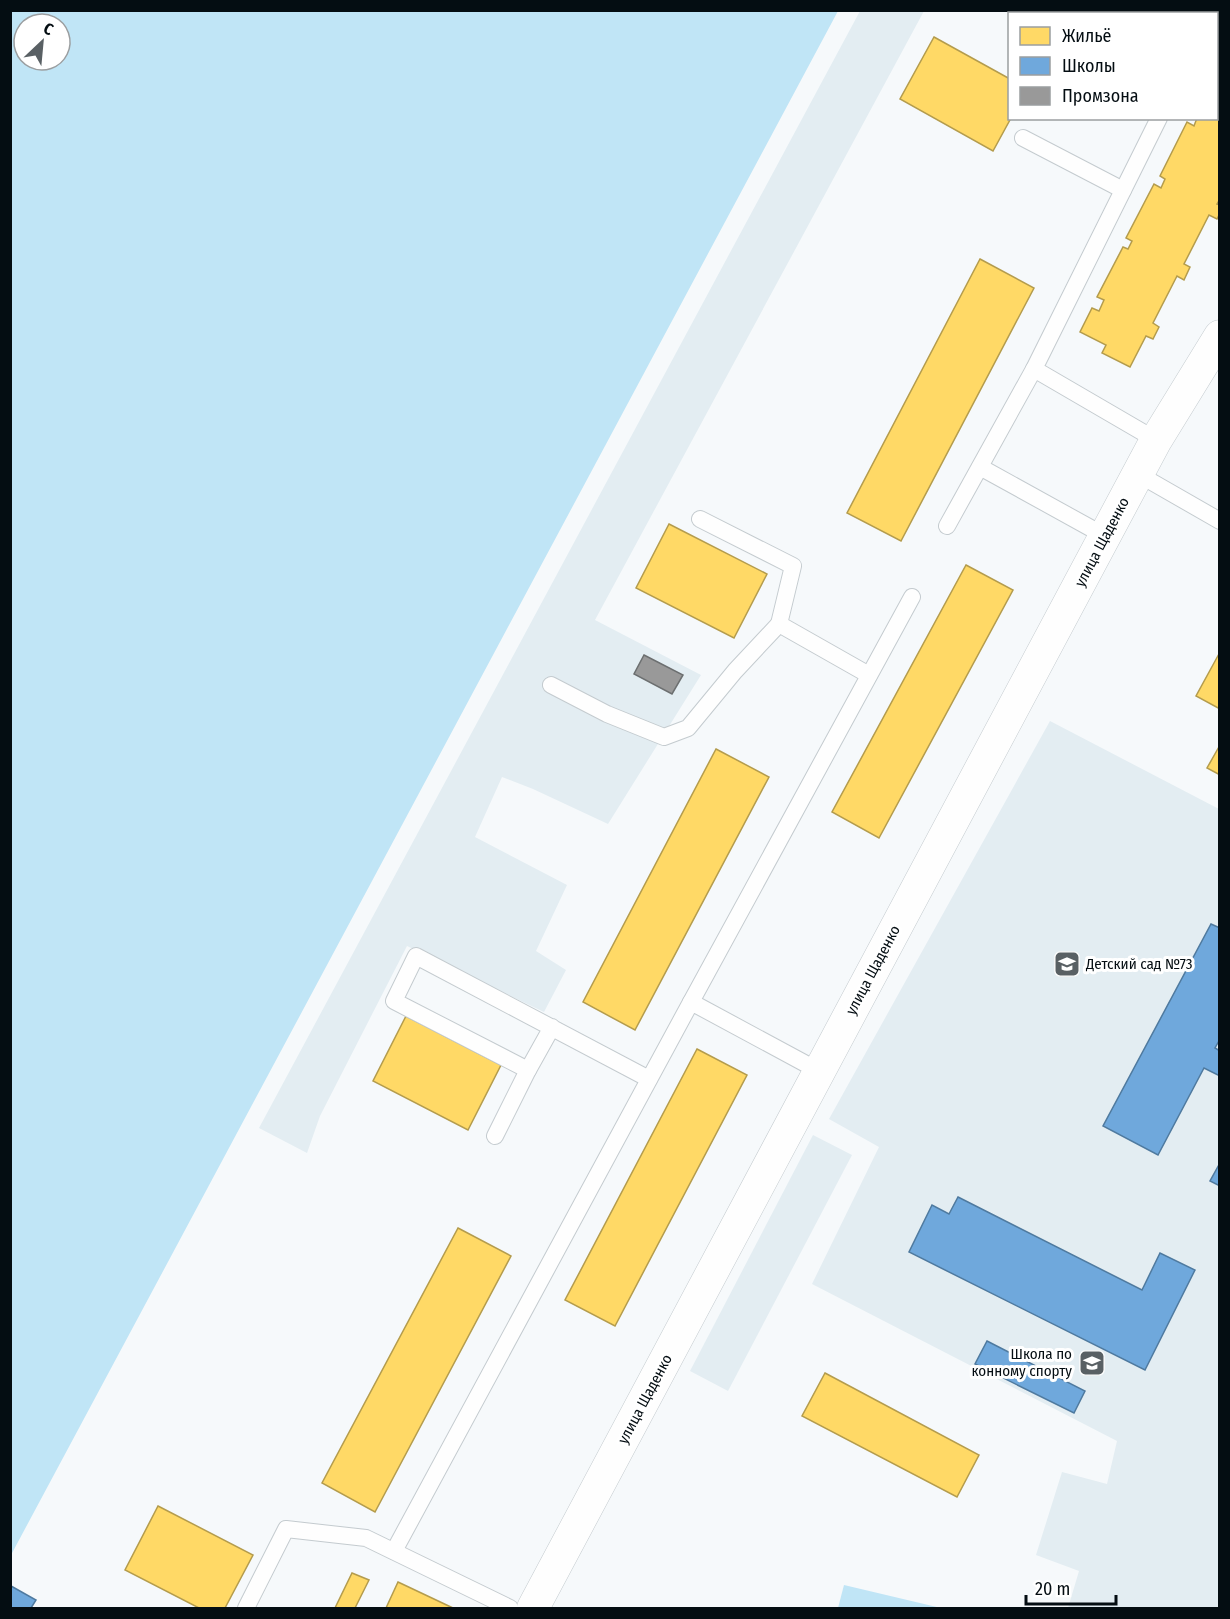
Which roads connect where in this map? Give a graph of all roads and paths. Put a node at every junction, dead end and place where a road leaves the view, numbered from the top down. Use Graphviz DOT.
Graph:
graph roads {
  1 [pos="1158,120"];
  2 [pos="1023,138"];
  3 [pos="1123,190"];
  4 [pos="1220,336"];
  5 [pos="1034,369"];
  6 [pos="1156,440"];
  7 [pos="980,467"];
  8 [pos="1138,474"];
  9 [pos="700,519"];
  10 [pos="1220,521"];
  11 [pos="947,526"];
  12 [pos="1105,537"];
  13 [pos="912,597"];
  14 [pos="779,624"];
  15 [pos="869,675"];
  16 [pos="551,685"];
  17 [pos="692,1002"];
  18 [pos="552,1027"];
  19 [pos="528,1070"];
  20 [pos="819,1071"];
  21 [pos="650,1078"];
  22 [pos="495,1136"];
  23 [pos="394,1551"];
  24 [pos="246,1608"];
  25 [pos="510,1608"];
  26 [pos="533,1608"];
  1 -- 3 [label="lane"];
  2 -- 3 [label="lane"];
  3 -- 5 [label="lane"];
  4 -- 6 [label="street, улица Щаденко"];
  5 -- 6 [label="lane"];
  5 -- 7 [label="lane"];
  6 -- 8 [label="street, улица Щаденко"];
  7 -- 11 [label="lane"];
  7 -- 12 [label="lane"];
  8 -- 10 [label="lane"];
  8 -- 12 [label="street, улица Щаденко"];
  9 -- 14 [label="lane"];
  12 -- 20 [label="street, улица Щаденко"];
  13 -- 15 [label="lane"];
  14 -- 15 [label="lane"];
  14 -- 16 [label="lane"];
  15 -- 17 [label="lane"];
  17 -- 20 [label="lane"];
  17 -- 21 [label="lane"];
  18 -- 19 [label="lane"];
  18 -- 19 [label="lane"];
  18 -- 21 [label="lane"];
  19 -- 22 [label="lane"];
  20 -- 26 [label="street, улица Щаденко"];
  21 -- 23 [label="lane"];
  23 -- 24 [label="lane"];
  23 -- 25 [label="lane"];
}
